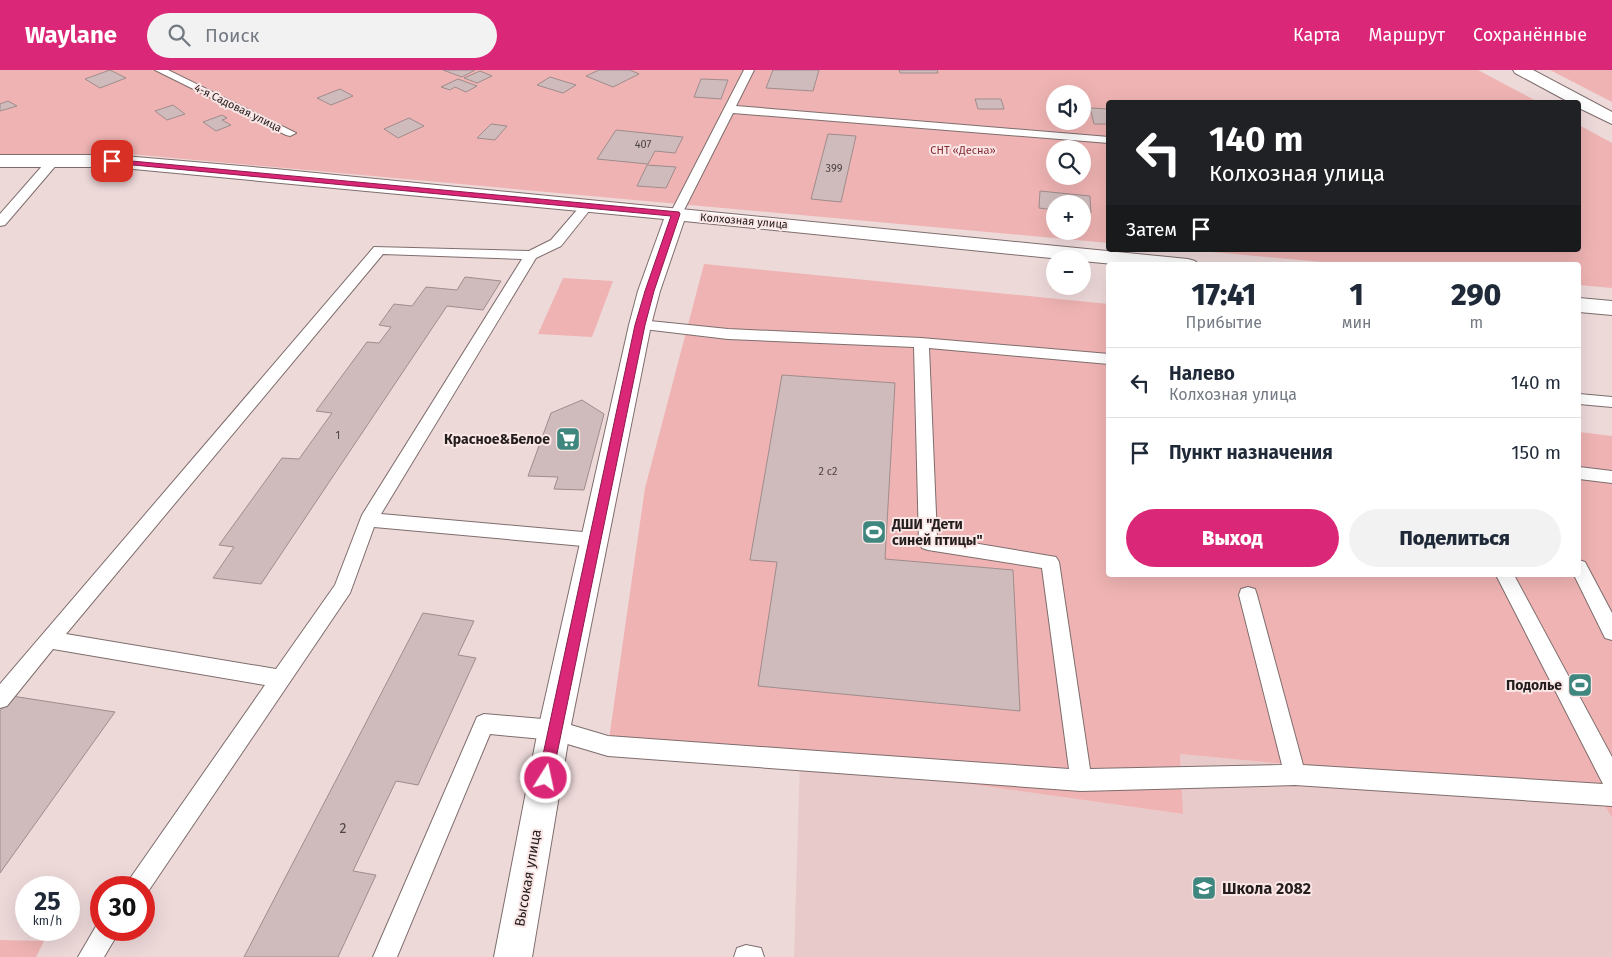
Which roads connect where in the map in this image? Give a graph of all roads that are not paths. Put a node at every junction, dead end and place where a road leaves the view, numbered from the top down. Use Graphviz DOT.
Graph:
graph roads {
  1 [pos="160,70"];
  2 [pos="749,70"];
  3 [pos="1521,70"];
  4 [pos="1577,100"];
  5 [pos="1581,102"];
  6 [pos="728,109"];
  7 [pos="1612,119"];
  8 [pos="290,133"];
  9 [pos="1106,140"];
  10 [pos="54,160"];
  11 [pos="0,161"];
  12 [pos="587,206"];
  13 [pos="676,214"];
  14 [pos="0,222"];
  15 [pos="531,255"];
  16 [pos="1158,262"];
  17 [pos="1581,305"];
  18 [pos="1612,308"];
  19 [pos="640,325"];
  20 [pos="921,343"];
  21 [pos="1106,359"];
  22 [pos="1581,399"];
  23 [pos="1612,402"];
  24 [pos="1581,474"];
  25 [pos="1612,477"];
  26 [pos="368,520"];
  27 [pos="594,540"];
  28 [pos="1581,571"];
  29 [pos="1506,577"];
  30 [pos="1248,595"];
  31 [pos="1611,629"];
  32 [pos="49,640"];
  33 [pos="281,679"];
  34 [pos="0,699"];
  35 [pos="554,730"];
  36 [pos="1295,775"];
  37 [pos="1612,779"];
  38 [pos="1081,780"];
  39 [pos="1612,795"];
  40 [pos="145,876"];
  41 [pos="101,941"];
  42 [pos="90,957"];
  43 [pos="385,957"];
  44 [pos="514,957"];
  45 [pos="746,957"];
  46 [pos="752,957"];
  1 -- 8 [label="lane, 4-я Садовая улица"];
  2 -- 6 [label="lane"];
  3 -- 4 [label="street"];
  5 -- 7 [label="street"];
  6 -- 9 [label="lane"];
  6 -- 13 [label="lane"];
  10 -- 11 [label="street, Колхозная улица"];
  10 -- 12 [label="street, Колхозная улица"];
  10 -- 14 [label="lane"];
  12 -- 13 [label="street, Колхозная улица"];
  12 -- 15 [label="lane"];
  13 -- 16 [label="street, Колхозная улица"];
  13 -- 19 [label="street, Высокая улица"];
  15 -- 26 [label="lane"];
  15 -- 32 [label="lane"];
  17 -- 18 [label="street"];
  19 -- 20 [label="lane"];
  19 -- 27 [label="street, Высокая улица"];
  20 -- 21 [label="lane"];
  20 -- 38 [label="lane"];
  22 -- 23 [label="lane"];
  24 -- 25 [label="lane"];
  26 -- 27 [label="lane"];
  26 -- 33 [label="lane"];
  27 -- 35 [label="street, Высокая улица"];
  28 -- 31 [label="lane"];
  29 -- 37 [label="lane"];
  30 -- 36 [label="lane"];
  32 -- 33 [label="lane"];
  32 -- 34 [label="lane"];
  33 -- 40 [label="lane"];
  35 -- 38 [label="lane"];
  35 -- 43 [label="lane"];
  35 -- 44 [label="street, Высокая улица"];
  36 -- 38 [label="lane"];
  36 -- 39 [label="lane"];
  41 -- 42 [label="lane"];
  45 -- 46 [label="lane"];
}
